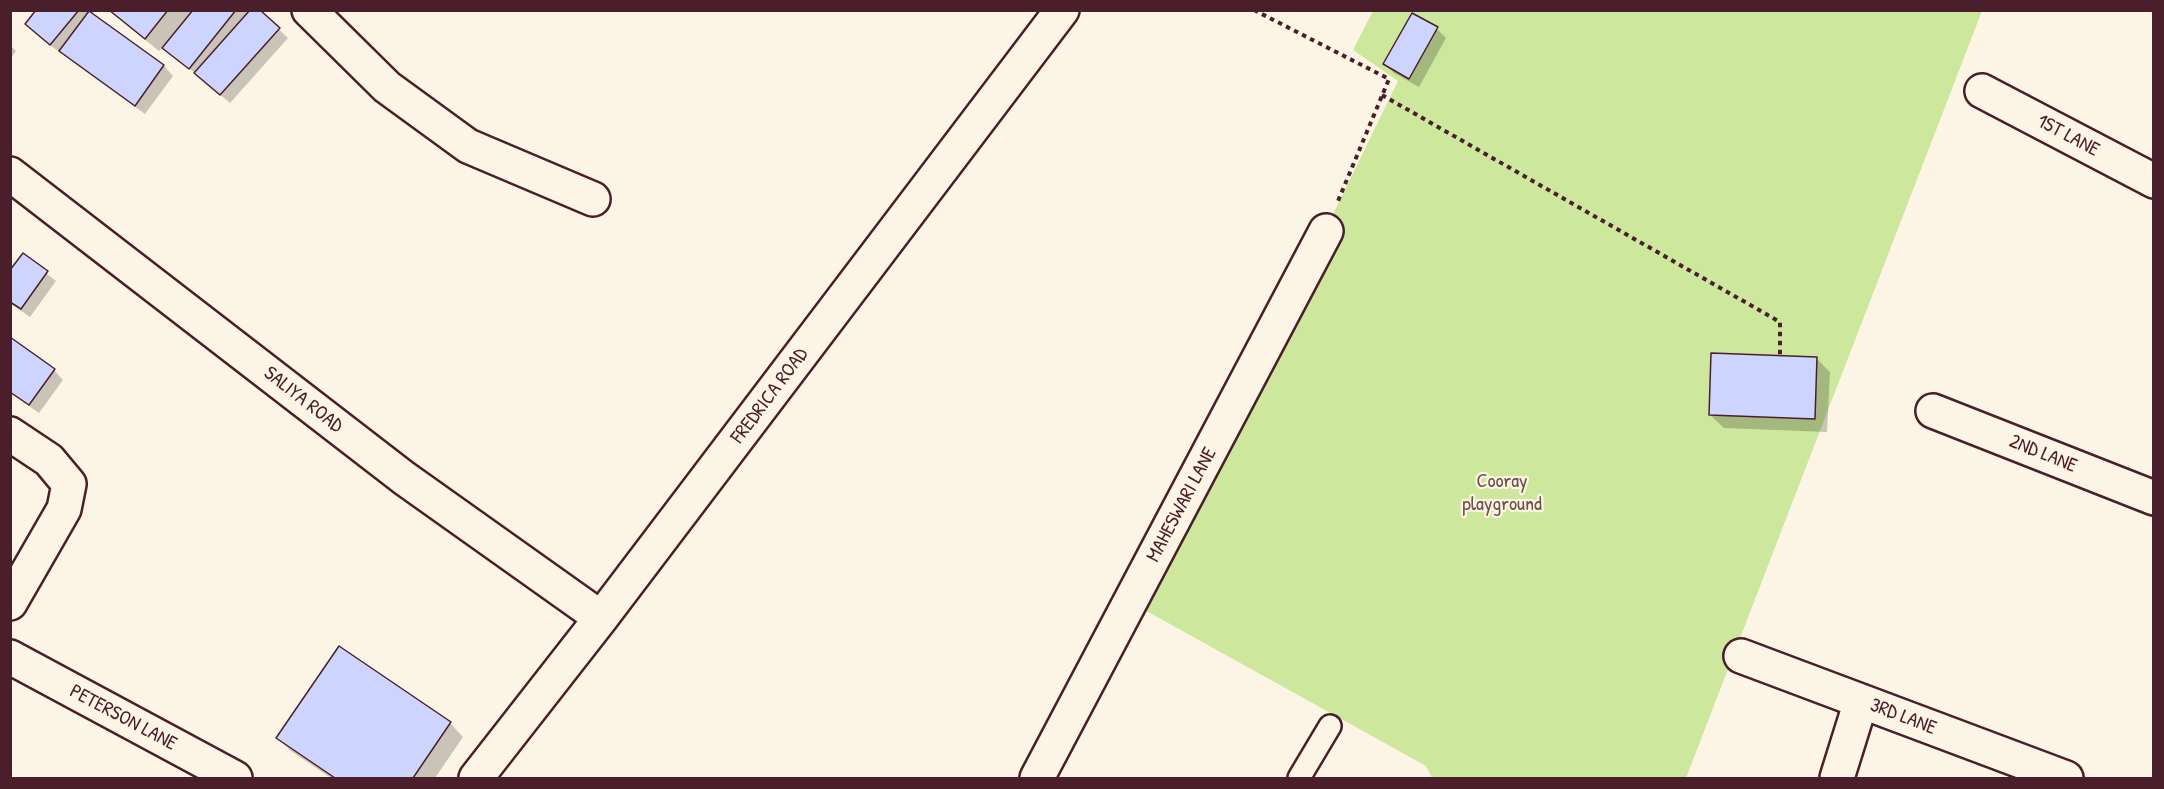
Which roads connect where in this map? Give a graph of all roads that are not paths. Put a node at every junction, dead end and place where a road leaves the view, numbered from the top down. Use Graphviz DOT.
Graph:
graph roads {
  1 [pos="309,10"];
  2 [pos="1062,10"];
  3 [pos="1982,91"];
  4 [pos="10,174"];
  5 [pos="2154,181"];
  6 [pos="593,199"];
  7 [pos="1326,231"];
  8 [pos="1933,411"];
  9 [pos="10,434"];
  10 [pos="2154,498"];
  11 [pos="10,603"];
  12 [pos="601,618"];
  13 [pos="1741,656"];
  14 [pos="10,657"];
  15 [pos="1861,701"];
  16 [pos="1330,726"];
  17 [pos="235,778"];
  18 [pos="476,778"];
  19 [pos="1037,778"];
  20 [pos="1299,778"];
  21 [pos="1837,778"];
  22 [pos="2066,778"];
  1 -- 6 [label="street"];
  2 -- 12 [label="street, FREDRICA ROAD"];
  3 -- 5 [label="street, 1ST LANE"];
  4 -- 12 [label="street, SALIYA ROAD"];
  7 -- 19 [label="street, MAHESWARI LANE"];
  8 -- 10 [label="street, 2ND LANE"];
  9 -- 11 [label="street"];
  12 -- 18 [label="street, FREDRICA ROAD"];
  13 -- 15 [label="street, 3RD LANE"];
  14 -- 17 [label="street, PETERSON LANE"];
  15 -- 21 [label="street"];
  15 -- 22 [label="street, 3RD LANE"];
  16 -- 20 [label="lane"];
}
